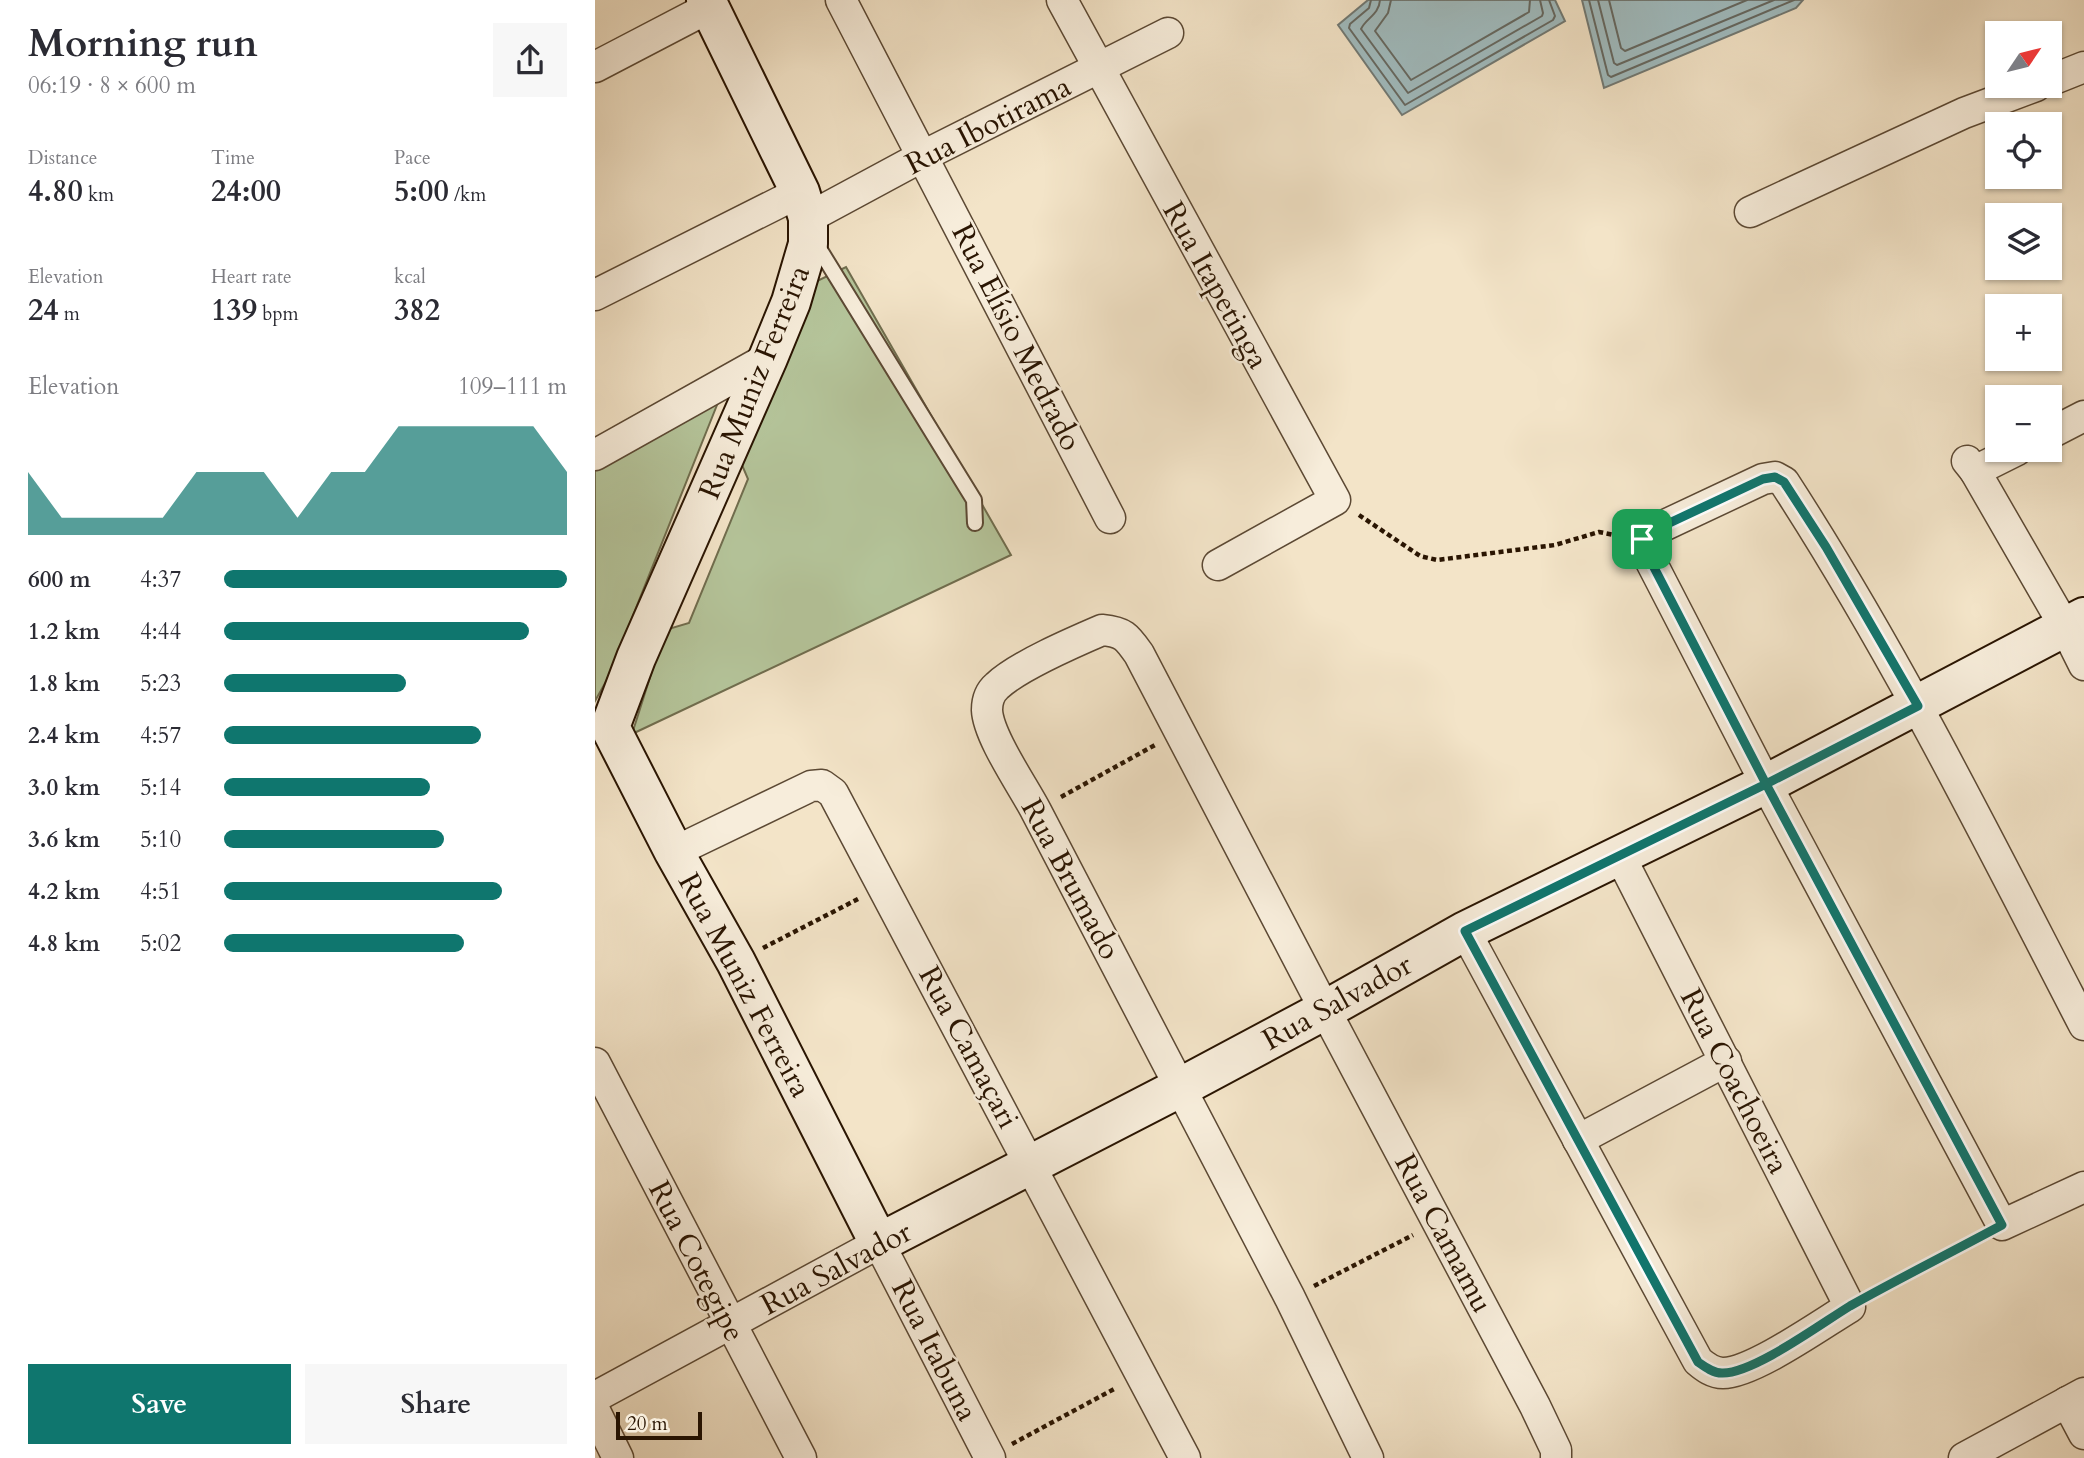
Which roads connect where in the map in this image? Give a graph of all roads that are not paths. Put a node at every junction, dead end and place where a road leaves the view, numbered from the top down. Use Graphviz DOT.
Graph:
graph roads {
  1 [pos="842,0"];
  2 [pos="1062,0"];
  3 [pos="708,3"];
  4 [pos="1168,33"];
  5 [pos="595,67"];
  6 [pos="2084,67"];
  7 [pos="1098,70"];
  8 [pos="2062,76"];
  9 [pos="2004,98"];
  10 [pos="923,156"];
  11 [pos="1750,212"];
  12 [pos="806,214"];
  13 [pos="595,295"];
  14 [pos="768,358"];
  15 [pos="2084,416"];
  16 [pos="2062,427"];
  17 [pos="595,455"];
  18 [pos="1985,461"];
  19 [pos="1110,518"];
  20 [pos="975,523"];
  21 [pos="1218,565"];
  22 [pos="2075,622"];
  23 [pos="2084,665"];
  24 [pos="1918,706"];
  25 [pos="602,732"];
  26 [pos="1766,784"];
  27 [pos="674,852"];
  28 [pos="1620,856"];
  29 [pos="1465,931"];
  30 [pos="1325,1010"];
  31 [pos="2084,1025"];
  32 [pos="1726,1061"];
  33 [pos="595,1063"];
  34 [pos="1181,1087"];
  35 [pos="1579,1140"];
  36 [pos="1032,1165"];
  37 [pos="2084,1187"];
  38 [pos="879,1243"];
  39 [pos="730,1325"];
  40 [pos="595,1397"];
  41 [pos="2076,1397"];
  42 [pos="595,1411"];
  43 [pos="2084,1434"];
  44 [pos="990,1457"];
  45 [pos="618,1458"];
  46 [pos="801,1458"];
  47 [pos="1185,1458"];
  48 [pos="1368,1458"];
  49 [pos="1556,1458"];
  50 [pos="1964,1458"];
  1 -- 10 [label="street, Rua Elísio Medrado"];
  2 -- 7 [label="street, Rua Itapetinga"];
  3 -- 5 [label="street"];
  3 -- 12 [label="street"];
  4 -- 7 [label="street, Rua Ibotirama"];
  6 -- 8 [label="street"];
  7 -- 10 [label="street, Rua Ibotirama"];
  7 -- 21 [label="street, Rua Itapetinga"];
  9 -- 11 [label="street"];
  10 -- 12 [label="street, Rua Ibotirama"];
  10 -- 19 [label="street, Rua Elísio Medrado"];
  12 -- 13 [label="street, Rua Ibotirama"];
  12 -- 14 [label="street, Rua Muniz Ferreira"];
  12 -- 20 [label="lane"];
  14 -- 17 [label="street"];
  14 -- 25 [label="street, Rua Muniz Ferreira"];
  15 -- 16 [label="street"];
  18 -- 22 [label="street"];
  22 -- 23 [label="street"];
  22 -- 24 [label="street, Rua Salvador"];
  24 -- 26 [label="street, Rua Salvador"];
  24 -- 26 [label="street"];
  24 -- 31 [label="street"];
  25 -- 27 [label="street, Rua Muniz Ferreira"];
  26 -- 28 [label="street, Rua Salvador"];
  26 -- 37 [label="street"];
  27 -- 36 [label="street, Rua Camaçari"];
  27 -- 38 [label="street, Rua Muniz Ferreira"];
  28 -- 29 [label="street, Rua Salvador"];
  28 -- 32 [label="street, Rua Coachoeira"];
  29 -- 30 [label="street, Rua Salvador"];
  29 -- 35 [label="street"];
  30 -- 34 [label="street, Rua Salvador"];
  30 -- 34 [label="street, Rua Brumado"];
  30 -- 49 [label="street, Rua Camamu"];
  32 -- 35 [label="street"];
  32 -- 35 [label="street, Rua Coachoeira"];
  33 -- 39 [label="street, Rua Cotegipe"];
  34 -- 36 [label="street, Rua Salvador"];
  34 -- 48 [label="street"];
  36 -- 38 [label="street, Rua Salvador"];
  36 -- 47 [label="street, Rua Camaçari"];
  38 -- 39 [label="street, Rua Salvador"];
  38 -- 44 [label="street, Rua Itabuna"];
  39 -- 40 [label="street, Rua Salvador"];
  39 -- 46 [label="street, Rua Cotegipe"];
  41 -- 43 [label="street"];
  41 -- 50 [label="street"];
  42 -- 45 [label="street"];
}
